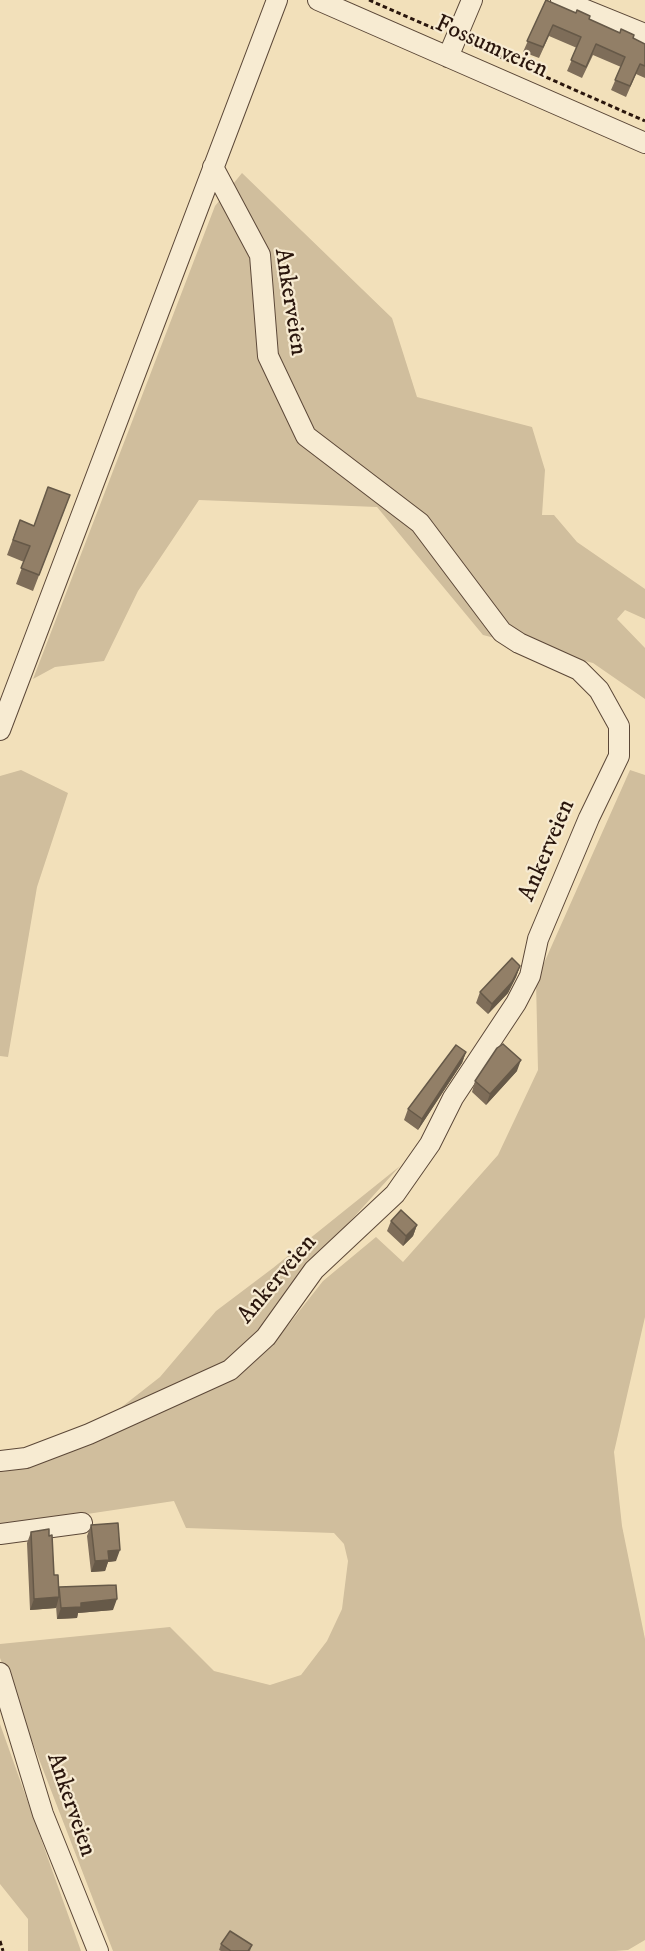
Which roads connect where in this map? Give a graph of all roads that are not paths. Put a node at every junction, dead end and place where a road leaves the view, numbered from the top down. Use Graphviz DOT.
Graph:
graph roads {
  1 [pos="277,0"];
  2 [pos="318,0"];
  3 [pos="472,0"];
  4 [pos="561,0"];
  5 [pos="645,34"];
  6 [pos="448,57"];
  7 [pos="645,142"];
  8 [pos="213,167"];
  9 [pos="0,729"];
  10 [pos="0,1461"];
  11 [pos="82,1523"];
  12 [pos="0,1534"];
  13 [pos="1,1681"];
  14 [pos="98,1951"];
  1 -- 8 [label="street"];
  2 -- 6 [label="street, Fossumveien"];
  3 -- 6 [label="street"];
  4 -- 5 [label="street"];
  6 -- 7 [label="street, Fossumveien"];
  8 -- 9 [label="street"];
  8 -- 10 [label="street, Ankerveien"];
  11 -- 12 [label="street"];
  13 -- 14 [label="street, Ankerveien"];
}
